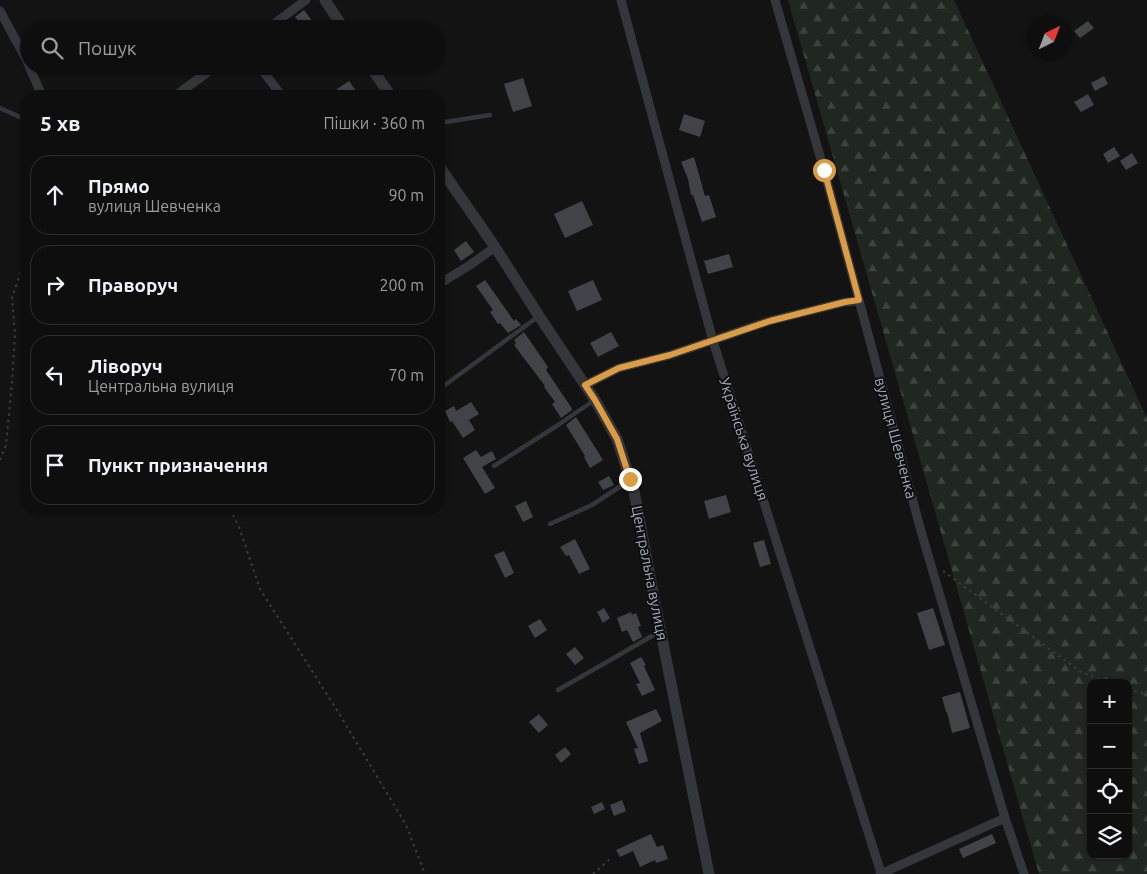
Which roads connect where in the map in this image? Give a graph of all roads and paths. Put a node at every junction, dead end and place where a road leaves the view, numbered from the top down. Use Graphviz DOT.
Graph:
graph roads {
  1 [pos="306,0"];
  2 [pos="324,0"];
  3 [pos="621,0"];
  4 [pos="775,0"];
  5 [pos="0,11"];
  6 [pos="279,20"];
  7 [pos="338,20"];
  8 [pos="20,48"];
  9 [pos="33,75"];
  10 [pos="204,75"];
  11 [pos="265,75"];
  12 [pos="376,75"];
  13 [pos="39,90"];
  14 [pos="183,90"];
  15 [pos="277,90"];
  16 [pos="387,90"];
  17 [pos="0,108"];
  18 [pos="490,115"];
  19 [pos="20,117"];
  20 [pos="445,122"];
  21 [pos="445,175"];
  22 [pos="494,247"];
  23 [pos="20,274"];
  24 [pos="445,281"];
  25 [pos="859,300"];
  26 [pos="539,316"];
  27 [pos="713,341"];
  28 [pos="445,385"];
  29 [pos="585,385"];
  30 [pos="595,400"];
  31 [pos="0,460"];
  32 [pos="494,466"];
  33 [pos="630,479"];
  34 [pos="233,515"];
  35 [pos="550,524"];
  36 [pos="930,562"];
  37 [pos="660,631"];
  38 [pos="1099,679"];
  39 [pos="558,690"];
  40 [pos="1132,691"];
  41 [pos="1147,694"];
  42 [pos="1005,818"];
  43 [pos="610,859"];
  44 [pos="425,874"];
  45 [pos="593,874"];
  46 [pos="708,874"];
  47 [pos="881,874"];
  48 [pos="1024,874"];
  1 -- 6 [label="street"];
  2 -- 7 [label="street"];
  3 -- 27 [label="street, Українська вулиця"];
  4 -- 25 [label="street, вулиця Шевченка"];
  5 -- 8 [label="street"];
  9 -- 13 [label="street"];
  10 -- 14 [label="street"];
  11 -- 15 [label="street"];
  12 -- 16 [label="street"];
  17 -- 19 [label="lane"];
  18 -- 20 [label="lane"];
  21 -- 22 [label="street, Центральна вулиця"];
  22 -- 24 [label="street"];
  22 -- 26 [label="street, Центральна вулиця"];
  23 -- 31 [label="path"];
  25 -- 27 [label="street"];
  25 -- 36 [label="street, вулиця Шевченка"];
  26 -- 28 [label="lane"];
  26 -- 29 [label="street, Центральна вулиця"];
  27 -- 29 [label="street"];
  27 -- 47 [label="street, Українська вулиця"];
  29 -- 30 [label="street, Центральна вулиця"];
  30 -- 32 [label="lane"];
  30 -- 33 [label="street, Центральна вулиця"];
  33 -- 35 [label="lane"];
  33 -- 37 [label="street, Центральна вулиця"];
  34 -- 44 [label="path"];
  36 -- 38 [label="path"];
  36 -- 42 [label="street, вулиця Шевченка"];
  37 -- 39 [label="lane"];
  37 -- 46 [label="street, Центральна вулиця"];
  40 -- 41 [label="path"];
  42 -- 47 [label="street"];
  42 -- 48 [label="street, вулиця Шевченка"];
  43 -- 45 [label="path"];
}
